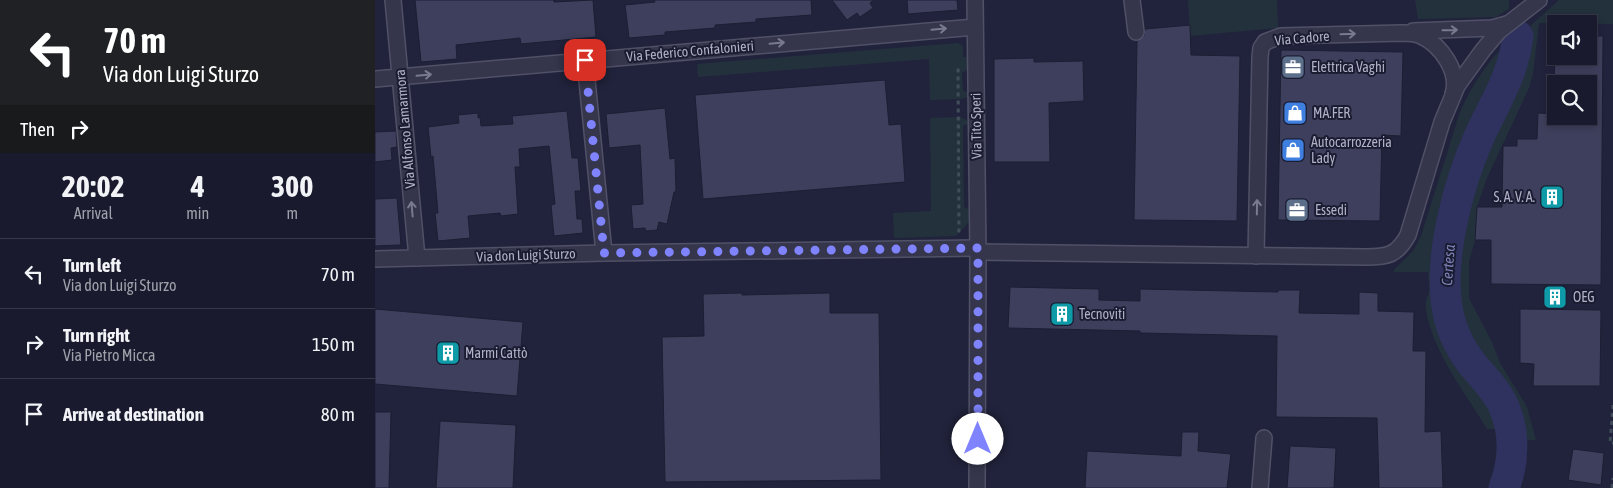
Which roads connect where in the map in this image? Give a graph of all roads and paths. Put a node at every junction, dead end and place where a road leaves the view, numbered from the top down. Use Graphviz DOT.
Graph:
graph roads {
  1 [pos="393,0"];
  2 [pos="975,0"];
  3 [pos="1133,0"];
  4 [pos="1539,0"];
  5 [pos="975,27"];
  6 [pos="1502,27"];
  7 [pos="1136,32"];
  8 [pos="1402,33"];
  9 [pos="585,60"];
  10 [pos="965,64"];
  11 [pos="401,77"];
  12 [pos="375,79"];
  13 [pos="1452,95"];
  14 [pos="955,234"];
  15 [pos="978,250"];
  16 [pos="604,253"];
  17 [pos="1256,256"];
  18 [pos="417,258"];
  19 [pos="375,259"];
  20 [pos="1613,405"];
  21 [pos="1263,438"];
  22 [pos="1613,443"];
  23 [pos="1613,478"];
  24 [pos="977,488"];
  25 [pos="1260,488"];
  26 [pos="1612,488"];
  1 -- 11 [label="street, Via Alfonso Lamarmora"];
  2 -- 5 [label="street, Via Tito Speri"];
  3 -- 7 [label="street"];
  4 -- 6 [label="street, Via Cadore"];
  9 -- 5 [label="street, Via Federico Confalonieri, one-way"];
  5 -- 15 [label="street, Via Tito Speri"];
  8 -- 6 [label="street, one-way"];
  6 -- 13 [label="street, Via Cadore"];
  8 -- 13 [label="street, Via Cadore"];
  17 -- 8 [label="street, Via Cadore, one-way"];
  11 -- 9 [label="street, Via Federico Confalonieri, one-way"];
  9 -- 16 [label="street"];
  10 -- 14 [label="path"];
  11 -- 12 [label="street, Via Federico Confalonieri"];
  18 -- 11 [label="street, Via Alfonso Lamarmora, one-way"];
  13 -- 17 [label="street, Via Cadore"];
  15 -- 16 [label="street, Via don Luigi Sturzo"];
  15 -- 17 [label="street, Via Cadore"];
  15 -- 24 [label="street, Via Tito Speri"];
  16 -- 18 [label="street, Via don Luigi Sturzo"];
  18 -- 19 [label="street, Via don Luigi Sturzo"];
  20 -- 22 [label="path"];
  21 -- 25 [label="street"];
  23 -- 26 [label="path"];
}
